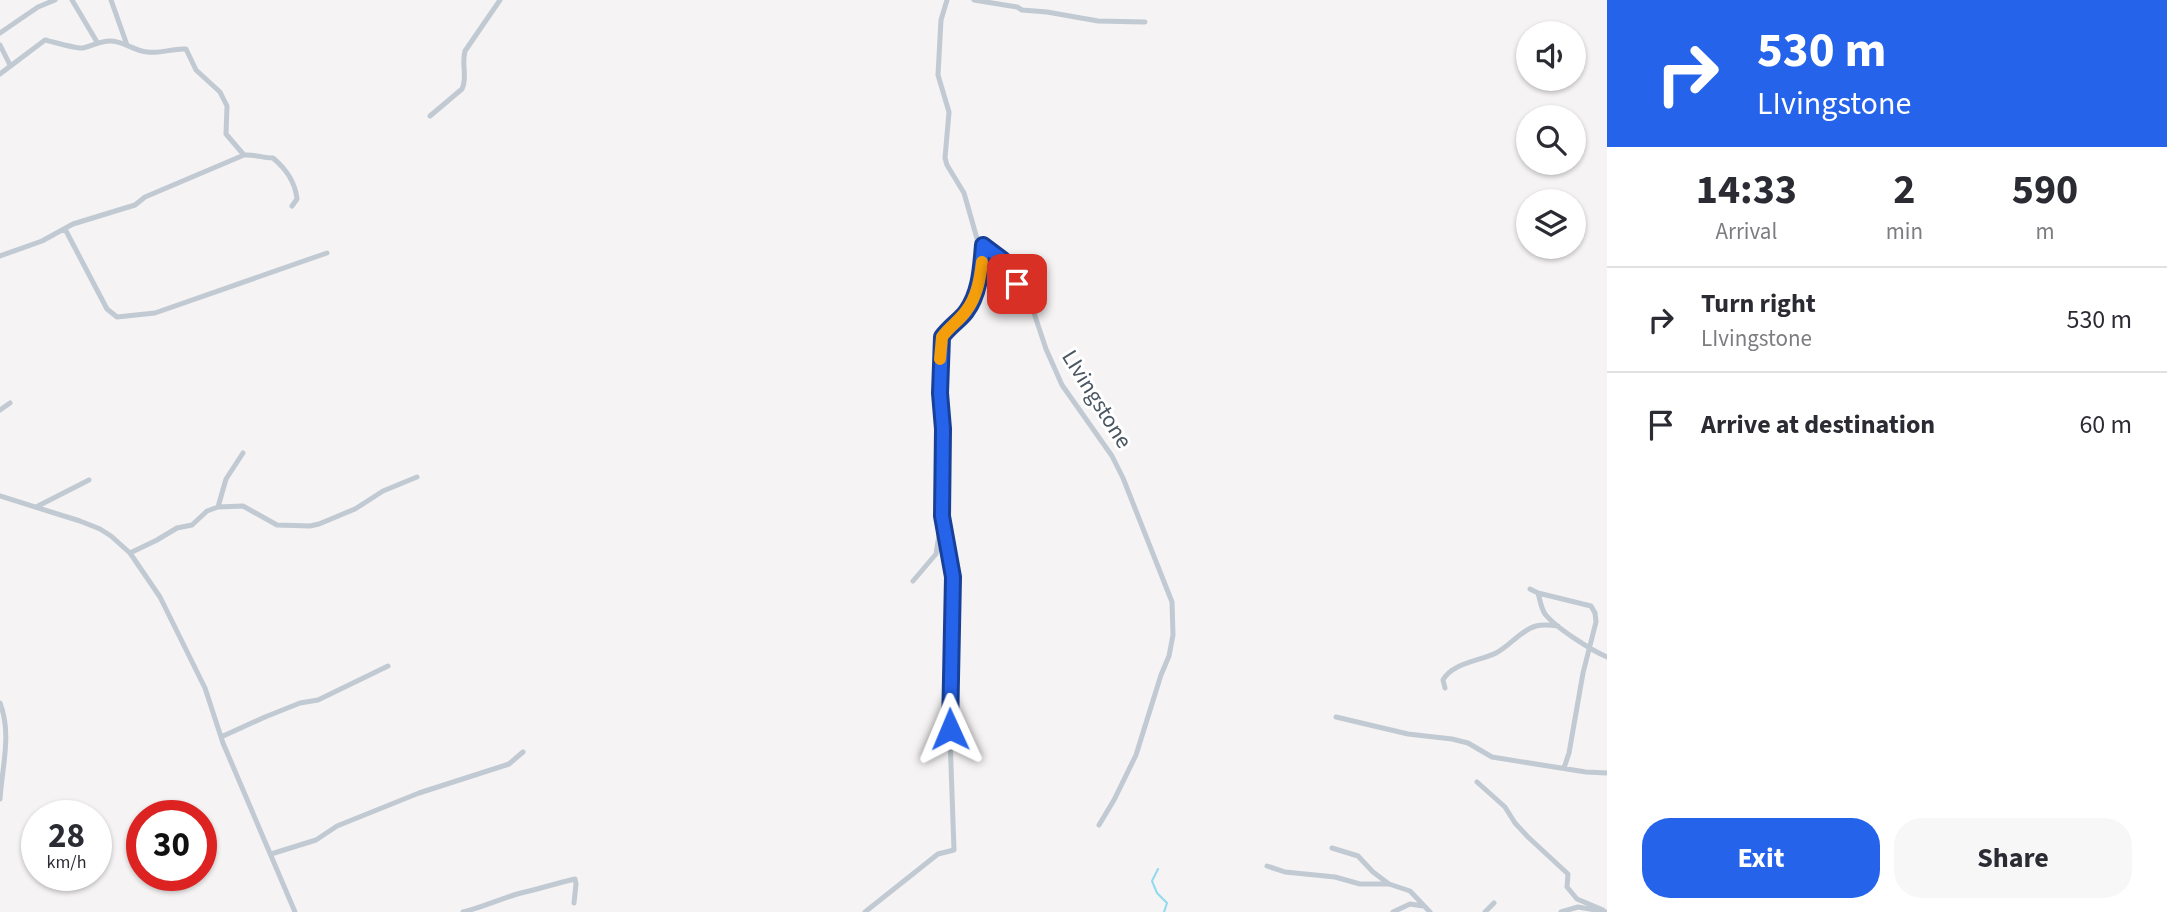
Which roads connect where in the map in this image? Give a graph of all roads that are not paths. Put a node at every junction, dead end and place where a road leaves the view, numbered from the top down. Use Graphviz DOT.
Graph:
graph roads {
  1 [pos="55,0"];
  2 [pos="72,0"];
  3 [pos="111,0"];
  4 [pos="500,0"];
  5 [pos="947,0"];
  6 [pos="974,0"];
  7 [pos="1145,22"];
  8 [pos="0,33"];
  9 [pos="97,42"];
  10 [pos="0,45"];
  11 [pos="127,45"];
  12 [pos="10,65"];
  13 [pos="0,74"];
  14 [pos="430,116"];
  15 [pos="244,155"];
  16 [pos="292,206"];
  17 [pos="65,229"];
  18 [pos="983,245"];
  19 [pos="327,253"];
  20 [pos="0,256"];
  21 [pos="10,403"];
  22 [pos="0,410"];
  23 [pos="243,453"];
  24 [pos="417,477"];
  25 [pos="89,480"];
  26 [pos="0,496"];
  27 [pos="218,507"];
  28 [pos="36,508"];
  29 [pos="942,516"];
  30 [pos="130,552"];
  31 [pos="913,581"];
  32 [pos="1530,589"];
  33 [pos="1538,593"];
  34 [pos="1558,625"];
  35 [pos="1589,648"];
  36 [pos="1607,657"];
  37 [pos="388,666"];
  38 [pos="1445,688"];
  39 [pos="0,703"];
  40 [pos="1336,717"];
  41 [pos="221,737"];
  42 [pos="523,752"];
  43 [pos="1564,768"];
  44 [pos="1607,773"];
  45 [pos="1478,782"];
  46 [pos="0,789"];
  47 [pos="0,799"];
  48 [pos="1099,825"];
  49 [pos="1332,848"];
  50 [pos="271,854"];
  51 [pos="1267,866"];
  52 [pos="1389,884"];
  53 [pos="574,903"];
  54 [pos="1494,903"];
  55 [pos="1423,905"];
  56 [pos="1605,911"];
  57 [pos="295,912"];
  58 [pos="463,912"];
  59 [pos="865,912"];
  60 [pos="1393,912"];
  61 [pos="1430,912"];
  62 [pos="1485,912"];
  63 [pos="1561,912"];
  1 -- 8 [label="street"];
  2 -- 9 [label="street"];
  3 -- 11 [label="street"];
  4 -- 14 [label="street"];
  5 -- 18 [label="street, LIvingstone"];
  6 -- 7 [label="street"];
  9 -- 11 [label="street"];
  9 -- 12 [label="street"];
  10 -- 12 [label="street"];
  11 -- 15 [label="street"];
  12 -- 13 [label="street"];
  15 -- 16 [label="street"];
  15 -- 17 [label="street"];
  17 -- 19 [label="street"];
  17 -- 20 [label="street"];
  18 -- 29 [label="street"];
  18 -- 48 [label="street, LIvingstone"];
  21 -- 22 [label="street"];
  23 -- 27 [label="street"];
  24 -- 27 [label="street"];
  25 -- 28 [label="street"];
  26 -- 28 [label="street"];
  27 -- 30 [label="street"];
  28 -- 30 [label="street"];
  29 -- 31 [label="street"];
  29 -- 59 [label="street"];
  30 -- 41 [label="street"];
  32 -- 33 [label="street"];
  33 -- 34 [label="street"];
  33 -- 35 [label="street"];
  34 -- 35 [label="street"];
  34 -- 38 [label="street"];
  35 -- 36 [label="street"];
  35 -- 43 [label="street"];
  37 -- 41 [label="street"];
  39 -- 46 [label="street"];
  40 -- 43 [label="street"];
  41 -- 50 [label="street"];
  42 -- 50 [label="street"];
  43 -- 44 [label="street"];
  45 -- 56 [label="street"];
  46 -- 47 [label="street"];
  49 -- 52 [label="street"];
  50 -- 57 [label="street"];
  51 -- 52 [label="street"];
  52 -- 55 [label="street"];
  53 -- 58 [label="street"];
  54 -- 62 [label="street"];
  55 -- 60 [label="street"];
  55 -- 61 [label="street"];
  56 -- 63 [label="street"];
}
